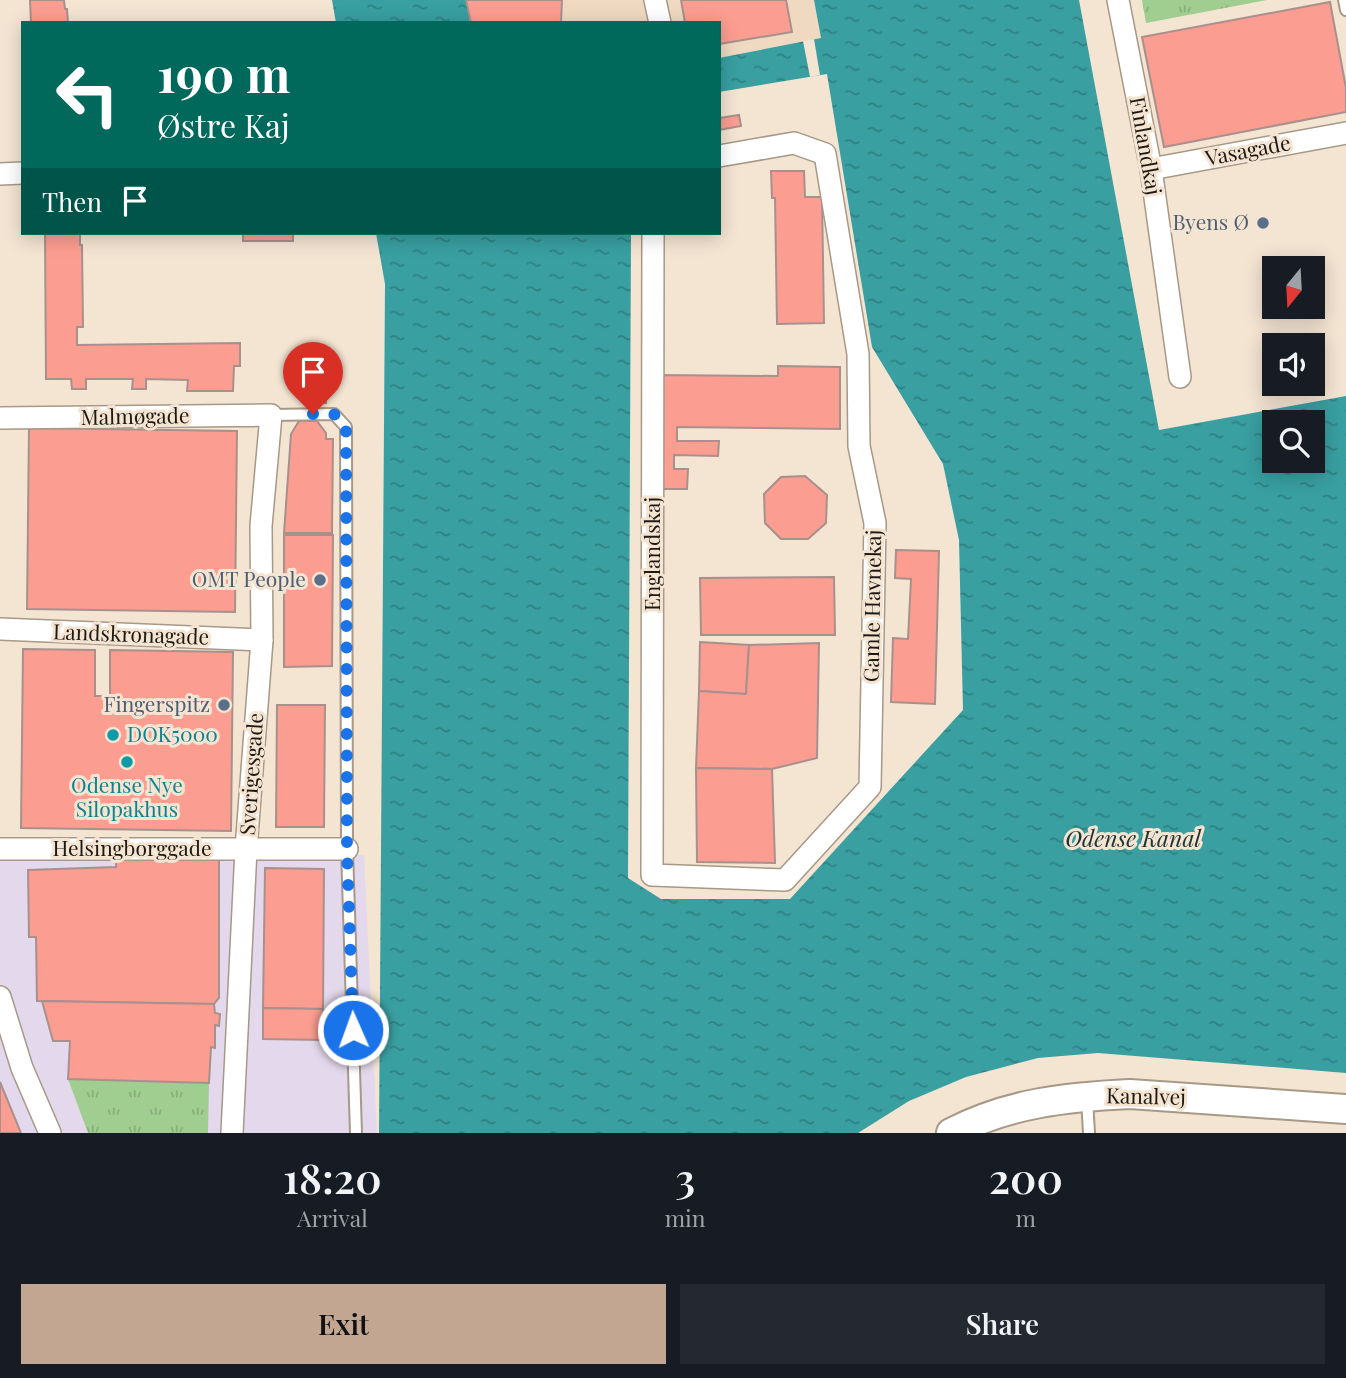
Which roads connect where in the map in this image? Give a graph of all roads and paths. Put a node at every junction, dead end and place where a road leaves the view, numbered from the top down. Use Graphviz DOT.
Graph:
graph roads {
  1 [pos="655,0"];
  2 [pos="1118,0"];
  3 [pos="1344,0"];
  4 [pos="1346,10"];
  5 [pos="660,21"];
  6 [pos="1346,133"];
  7 [pos="721,156"];
  8 [pos="1151,169"];
  9 [pos="21,173"];
  10 [pos="0,174"];
  11 [pos="653,235"];
  12 [pos="1180,377"];
  13 [pos="271,415"];
  14 [pos="0,418"];
  15 [pos="0,629"];
  16 [pos="262,640"];
  17 [pos="0,849"];
  18 [pos="246,849"];
  19 [pos="347,849"];
  20 [pos="652,875"];
  21 [pos="0,996"];
  22 [pos="1087,1097"];
  23 [pos="1346,1109"];
  24 [pos="50,1133"];
  25 [pos="232,1133"];
  26 [pos="356,1133"];
  27 [pos="951,1133"];
  28 [pos="1089,1133"];
  1 -- 5 [label="street"];
  2 -- 8 [label="street, Finlandkaj"];
  3 -- 4 [label="lane"];
  6 -- 8 [label="street, Vasagade"];
  7 -- 20 [label="street, Gamle Havnekaj"];
  8 -- 12 [label="street, Finlandkaj"];
  9 -- 10 [label="street"];
  11 -- 20 [label="street, Englandskaj"];
  13 -- 14 [label="street, Malmøgade"];
  13 -- 16 [label="street, Sverigesgade"];
  13 -- 19 [label="lane"];
  15 -- 16 [label="street, Landskronagade"];
  16 -- 18 [label="street, Sverigesgade"];
  17 -- 18 [label="street, Helsingborggade"];
  18 -- 19 [label="street, Helsingborggade"];
  18 -- 25 [label="street, Sverigesgade"];
  19 -- 26 [label="lane"];
  21 -- 24 [label="street"];
  22 -- 23 [label="street, Kanalvej"];
  22 -- 27 [label="street, Kanalvej"];
  22 -- 28 [label="lane"];
}
